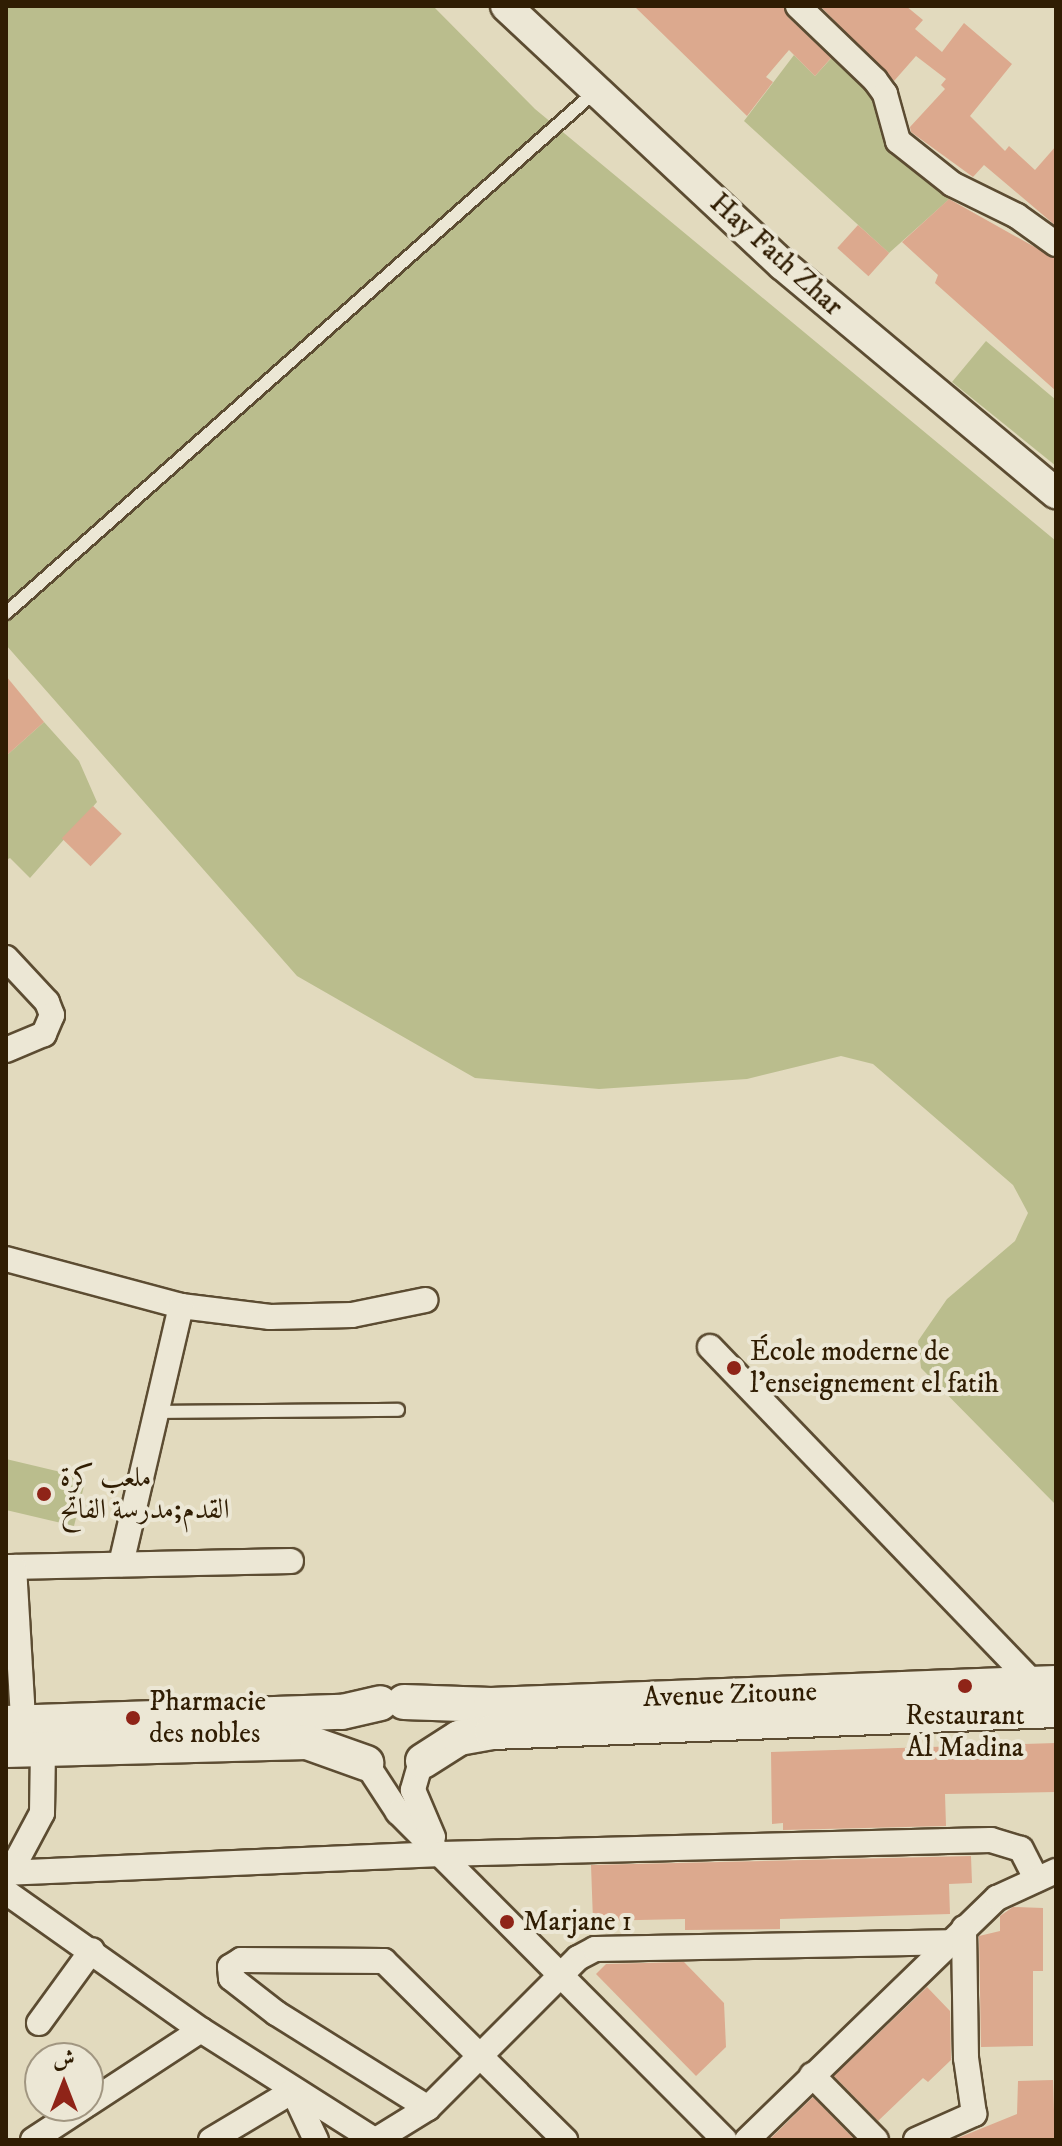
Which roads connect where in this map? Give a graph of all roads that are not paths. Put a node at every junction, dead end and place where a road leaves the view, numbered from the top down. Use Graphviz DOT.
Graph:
graph roads {
  1 [pos="506,6"];
  2 [pos="798,6"];
  3 [pos="598,90"];
  4 [pos="1056,244"];
  5 [pos="1056,493"];
  6 [pos="6,613"];
  7 [pos="6,958"];
  8 [pos="6,1050"];
  9 [pos="6,1259"];
  10 [pos="425,1300"];
  11 [pos="181,1306"];
  12 [pos="710,1347"];
  13 [pos="398,1410"];
  14 [pos="157,1412"];
  15 [pos="291,1561"];
  16 [pos="121,1564"];
  17 [pos="10,1567"];
  18 [pos="1045,1683"];
  19 [pos="392,1702"];
  20 [pos="1056,1710"];
  21 [pos="21,1738"];
  22 [pos="366,1763"];
  23 [pos="421,1763"];
  24 [pos="441,1854"];
  25 [pos="1046,1875"];
  26 [pos="7,1879"];
  27 [pos="957,1935"];
  28 [pos="92,1950"];
  29 [pos="559,1976"];
  30 [pos="39,2023"];
  31 [pos="201,2030"];
  32 [pos="477,2055"];
  33 [pos="812,2075"];
  34 [pos="293,2091"];
  35 [pos="104,2093"];
  36 [pos="428,2108"];
  37 [pos="60,2122"];
  38 [pos="33,2140"];
  39 [pos="211,2140"];
  40 [pos="316,2140"];
  41 [pos="375,2140"];
  42 [pos="565,2140"];
  43 [pos="725,2140"];
  44 [pos="747,2140"];
  45 [pos="876,2140"];
  46 [pos="916,2140"];
  1 -- 3 [label="street, Hay Fath Zhar"];
  2 -- 4 [label="street"];
  3 -- 5 [label="street, Hay Fath Zhar"];
  3 -- 6 [label="lane"];
  7 -- 8 [label="street"];
  9 -- 11 [label="street"];
  10 -- 11 [label="street"];
  11 -- 14 [label="street"];
  12 -- 18 [label="street"];
  13 -- 14 [label="lane"];
  14 -- 16 [label="street"];
  15 -- 16 [label="street"];
  16 -- 17 [label="street"];
  17 -- 21 [label="street"];
  18 -- 19 [label="main road, Avenue Zitoune"];
  19 -- 21 [label="main road, Avenue Zitoune"];
  19 -- 22 [label="main road"];
  19 -- 23 [label="main road"];
  20 -- 23 [label="main road, Avenue Zitoune"];
  21 -- 22 [label="main road"];
  21 -- 26 [label="street"];
  22 -- 23 [label="main road"];
  22 -- 24 [label="street"];
  23 -- 24 [label="street"];
  24 -- 25 [label="street"];
  24 -- 26 [label="street"];
  24 -- 29 [label="street"];
  25 -- 27 [label="street"];
  26 -- 28 [label="street"];
  27 -- 29 [label="street"];
  27 -- 33 [label="street"];
  27 -- 46 [label="street"];
  28 -- 30 [label="street"];
  28 -- 31 [label="street"];
  29 -- 32 [label="street"];
  29 -- 43 [label="street"];
  31 -- 34 [label="street"];
  31 -- 35 [label="street"];
  32 -- 36 [label="street"];
  32 -- 36 [label="street"];
  32 -- 42 [label="street"];
  33 -- 44 [label="street"];
  33 -- 45 [label="street"];
  34 -- 39 [label="street"];
  34 -- 40 [label="street"];
  34 -- 41 [label="street"];
  36 -- 41 [label="street"];
  37 -- 38 [label="street"];
}
